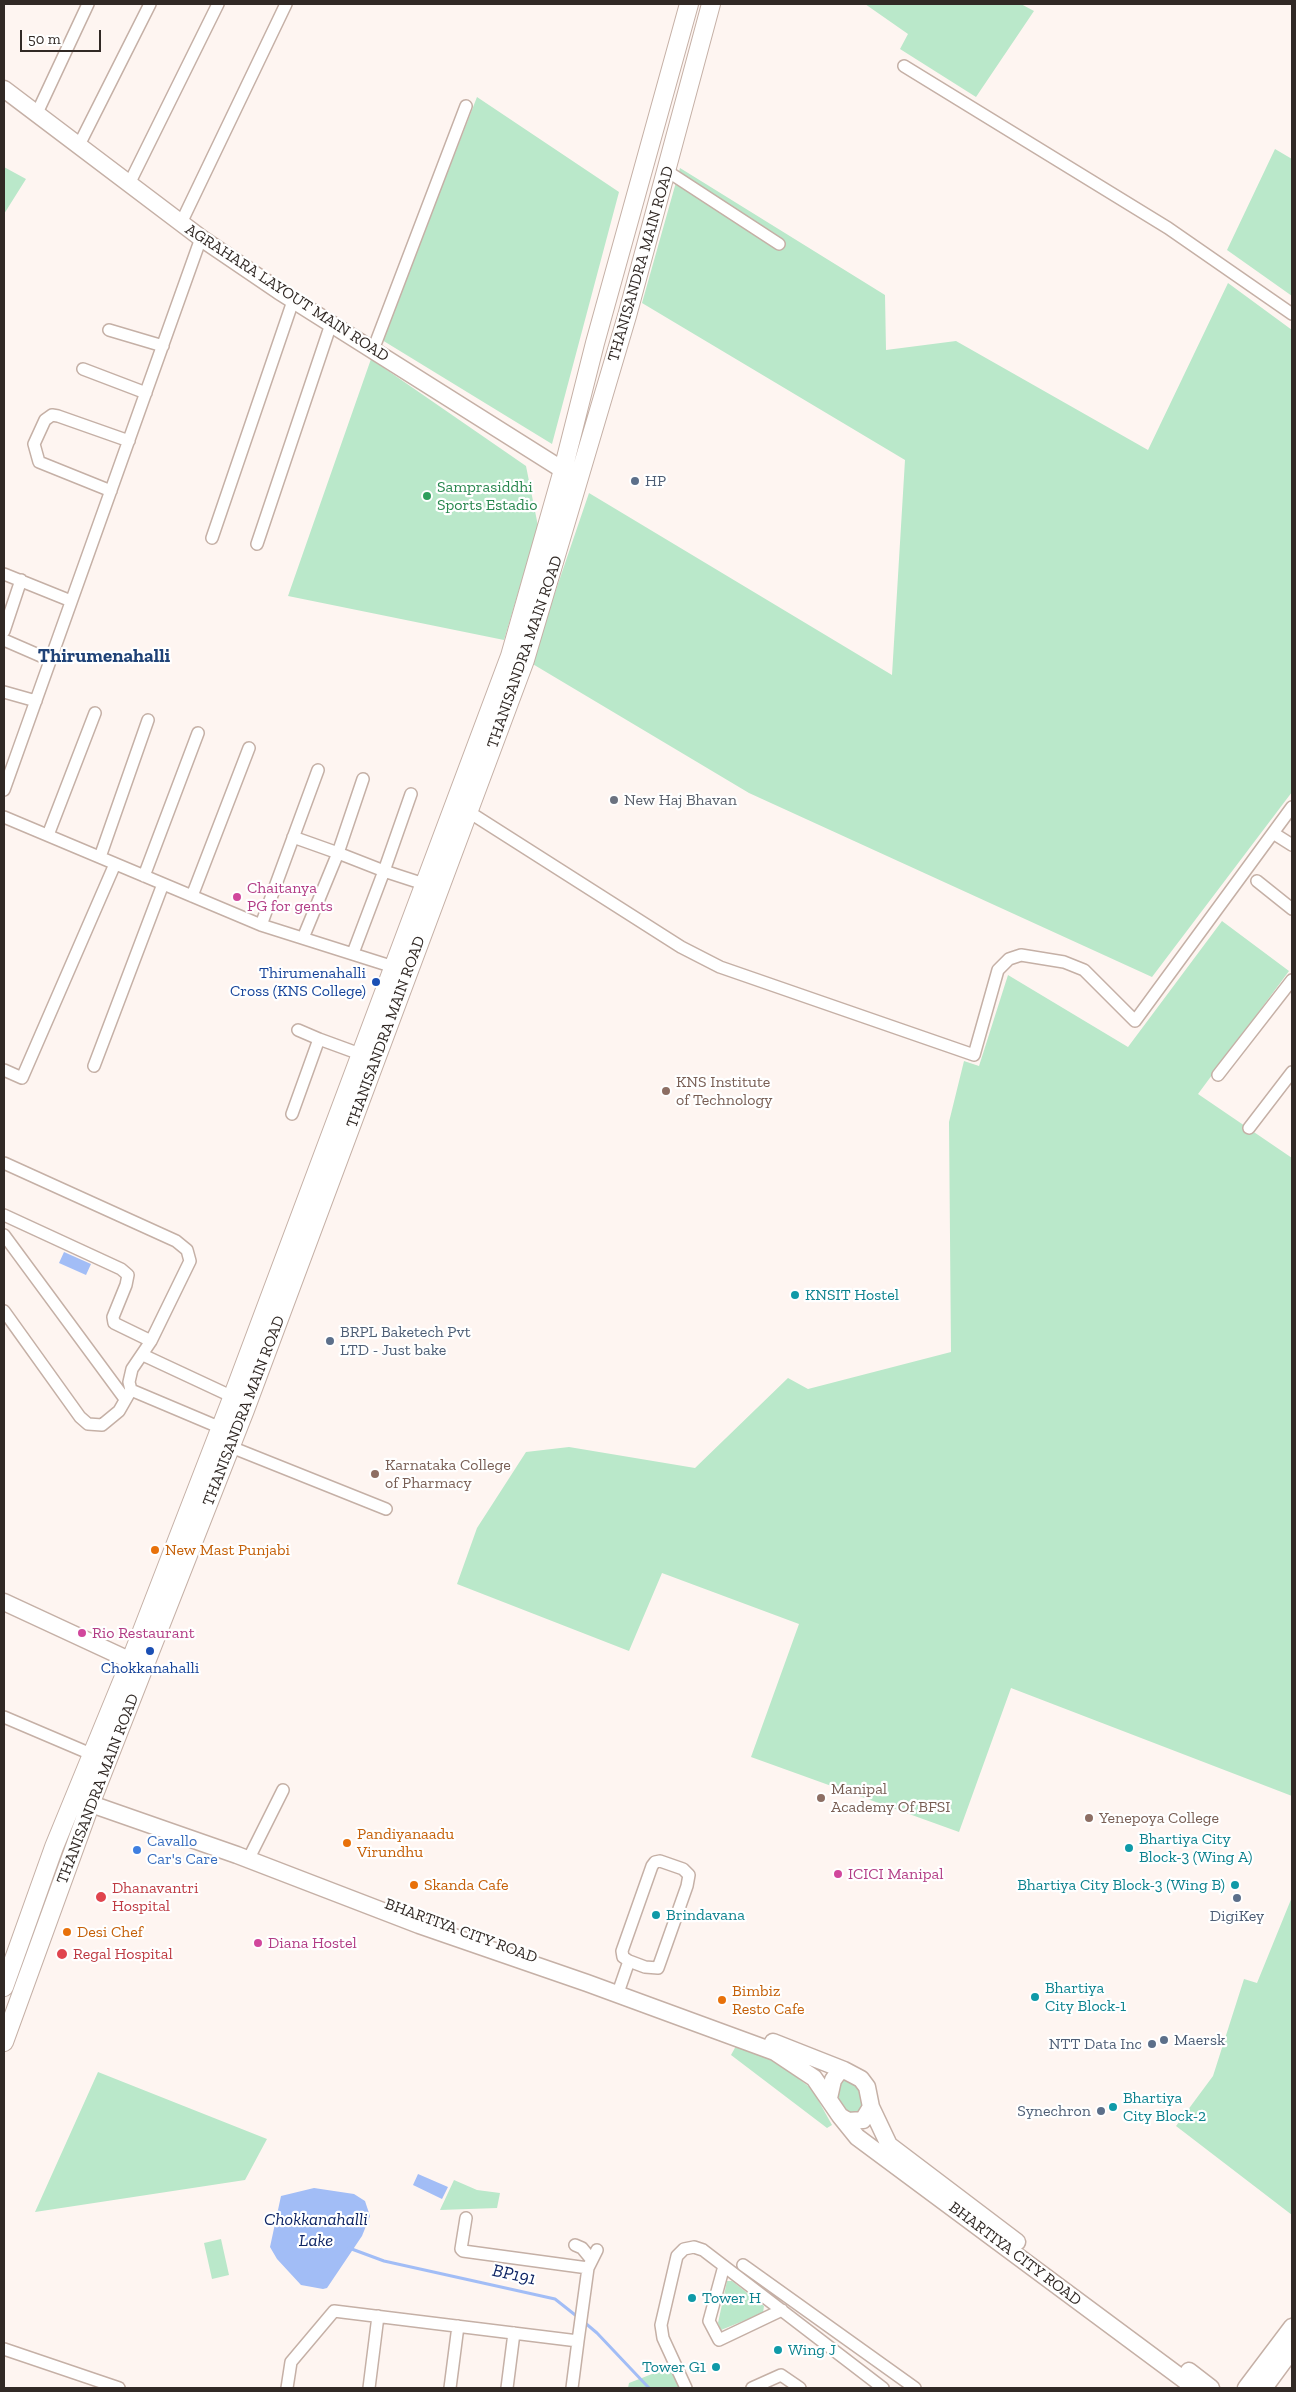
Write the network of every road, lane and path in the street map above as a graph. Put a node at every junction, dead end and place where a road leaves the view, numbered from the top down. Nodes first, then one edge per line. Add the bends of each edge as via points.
1 (88, 4) edge
2 (150, 4) edge
3 (218, 4) edge
4 (286, 4) edge
5 (689, 4) edge
6 (711, 4) edge
7 (904, 66) dead end
8 (4, 89) edge
9 (466, 106) dead end
10 (37, 113) junction
11 (79, 145) junction
12 (667, 171) junction
13 (129, 184) junction
14 (181, 223) junction
15 (201, 238) junction
16 (779, 244) dead end
17 (294, 300) junction
18 (1292, 314) edge
19 (331, 324) junction
20 (109, 330) dead end
21 (163, 346) junction
22 (373, 350) junction
23 (83, 369) dead end
24 (146, 393) junction
25 (129, 441) junction
26 (563, 470) junction
27 (580, 481) junction
28 (111, 491) junction
29 (212, 538) dead end
30 (257, 544) dead end
31 (4, 574) edge
32 (21, 580) junction
33 (71, 601) junction
34 (4, 631) edge
35 (4, 640) edge
36 (50, 660) junction
37 (4, 692) edge
38 (36, 701) junction
39 (95, 713) dead end
40 (148, 720) dead end
41 (198, 733) dead end
42 (249, 748) dead end
43 (318, 770) dead end
44 (7, 773) edge
45 (363, 778) dead end
46 (4, 790) edge
47 (411, 794) dead end
48 (1292, 807) edge
49 (469, 812) junction
50 (4, 817) edge
51 (1273, 833) junction
52 (48, 835) junction
53 (294, 837) junction
54 (1292, 845) edge
55 (338, 853) junction
56 (100, 857) junction
57 (115, 864) junction
58 (384, 871) junction
59 (144, 876) junction
60 (1257, 881) dead end
61 (163, 884) junction
62 (424, 884) junction
63 (192, 896) junction
64 (1292, 908) edge
65 (261, 925) junction
66 (303, 938) junction
67 (352, 954) junction
68 (401, 969) junction
69 (1292, 980) edge
70 (298, 1030) dead end
71 (319, 1039) junction
72 (360, 1054) junction
73 (94, 1066) dead end
74 (4, 1070) edge
75 (1292, 1072) edge
76 (1218, 1075) dead end
77 (292, 1114) dead end
78 (1249, 1128) dead end
79 (4, 1163) edge
80 (4, 1215) edge
81 (4, 1235) edge
82 (4, 1311) edge
83 (151, 1341) junction
84 (143, 1354) junction
85 (128, 1394) junction
86 (233, 1397) junction
87 (221, 1428) junction
88 (231, 1447) junction
89 (386, 1509) dead end
90 (4, 1602) edge
91 (137, 1664) junction
92 (4, 1717) edge
93 (91, 1754) junction
94 (283, 1790) dead end
95 (84, 1797) junction
96 (250, 1856) junction
97 (303, 1877) junction
98 (420, 1921) junction
99 (629, 1961) junction
100 (4, 1987) edge
101 (620, 1987) junction
102 (4, 2042) edge
103 (844, 2070) junction
104 (829, 2098) junction
105 (871, 2108) junction
106 (840, 2116) junction
107 (466, 2218) dead end
108 (575, 2245) dead end
109 (592, 2259) junction
110 (742, 2265) dead end
111 (724, 2266) junction
112 (782, 2310) junction
113 (378, 2316) junction
114 (458, 2326) junction
115 (1292, 2327) edge
116 (514, 2333) junction
117 (578, 2341) junction
118 (4, 2349) edge
119 (1292, 2350) edge
120 (119, 2388) edge
121 (287, 2388) edge
122 (369, 2388) edge
123 (450, 2388) edge
124 (507, 2388) edge
125 (572, 2388) edge
126 (686, 2388) edge
127 (752, 2388) edge
128 (800, 2388) edge
129 (884, 2388) edge
130 (915, 2388) edge
131 (1194, 2388) edge
132 (1211, 2388) edge
133 (1246, 2388) edge
134 (1264, 2388) edge

1 - 10 street
2 - 11 street
3 - 13 street
4 - 14 street
5 - 26 main road, THANISANDRA MAIN ROAD via 597,333
6 - 12 main road, THANISANDRA MAIN ROAD
7 - 18 street via 1168,228
8 - 10 street, AGRAHARA LAYOUT MAIN ROAD
9 - 22 street
10 - 11 street, AGRAHARA LAYOUT MAIN ROAD
11 - 13 street, AGRAHARA LAYOUT MAIN ROAD
12 - 16 street
12 - 27 main road, THANISANDRA MAIN ROAD
13 - 14 street, AGRAHARA LAYOUT MAIN ROAD
14 - 15 street, AGRAHARA LAYOUT MAIN ROAD
15 - 17 street, AGRAHARA LAYOUT MAIN ROAD
15 - 21 street
17 - 19 street, AGRAHARA LAYOUT MAIN ROAD
17 - 29 street
19 - 22 street, AGRAHARA LAYOUT MAIN ROAD
19 - 30 street
20 - 21 street
21 - 24 street
22 - 26 street, AGRAHARA LAYOUT MAIN ROAD
23 - 24 street
24 - 25 street
25 - 28 street
25 - 28 street via 52,416 45,420 34,444 39,462
26 - 27 street, AGRAHARA LAYOUT MAIN ROAD
26 - 62 main road, THANISANDRA MAIN ROAD via 510,656
27 - 49 main road, THANISANDRA MAIN ROAD via 526,660
28 - 33 street
31 - 32 street
32 - 33 street
32 - 34 street
33 - 36 street
35 - 36 street
36 - 38 street
37 - 38 street
38 - 44 street
39 - 52 street
40 - 56 street
41 - 59 street
42 - 63 street
43 - 53 street
44 - 46 street
45 - 55 street
47 - 58 street
48 - 51 street
49 - 51 street via 681,946 720,967 974,1055 998,970 1009,959 1021,955 1064,962 1084,970 1135,1021
49 - 68 main road, THANISANDRA MAIN ROAD
50 - 52 street
51 - 54 street
52 - 56 street
53 - 55 street
53 - 65 street
55 - 58 street
55 - 66 street
56 - 57 street
57 - 59 street
57 - 74 street via 22,1078
58 - 62 street
58 - 67 street
59 - 61 street
60 - 64 street
61 - 63 street
61 - 73 street
62 - 68 main road, THANISANDRA MAIN ROAD
63 - 65 street
65 - 66 street
66 - 67 street
67 - 68 street
68 - 72 main road, THANISANDRA MAIN ROAD
68 - 88 main road, THANISANDRA MAIN ROAD
69 - 76 street
70 - 71 street
71 - 72 street
71 - 77 street
72 - 86 main road, THANISANDRA MAIN ROAD
75 - 78 street
79 - 83 street via 176,1241 187,1250 190,1261
80 - 83 street via 128,1275 112,1317 114,1323
81 - 85 street
82 - 85 street via 88,1424 102,1425 119,1411
83 - 84 street
84 - 85 street via 132,1369
84 - 86 street
85 - 87 street
86 - 87 main road, THANISANDRA MAIN ROAD
87 - 91 main road, THANISANDRA MAIN ROAD
88 - 89 street
88 - 91 main road, THANISANDRA MAIN ROAD
90 - 91 street
91 - 93 main road, THANISANDRA MAIN ROAD
91 - 95 main road, THANISANDRA MAIN ROAD
92 - 93 street
93 - 95 main road, THANISANDRA MAIN ROAD
94 - 96 street
95 - 96 street, BHARTIYA CITY ROAD
95 - 97 street, BHARTIYA CITY ROAD
95 - 100 main road, THANISANDRA MAIN ROAD
95 - 102 main road, THANISANDRA MAIN ROAD
96 - 97 street, BHARTIYA CITY ROAD
97 - 98 street, BHARTIYA CITY ROAD
98 - 101 street, BHARTIYA CITY ROAD
98 - 104 street, BHARTIYA CITY ROAD via 775,2052 814,2078
99 - 99 street via 658,1968 687,1886 688,1875 683,1869 660,1861 652,1866 622,1951 623,1958
99 - 101 street
101 - 103 street, BHARTIYA CITY ROAD
103 - 104 street via 833,2080
103 - 105 street, BHARTIYA CITY ROAD via 862,2079
104 - 106 street, BHARTIYA CITY ROAD
105 - 106 street via 859,2122 848,2122
105 - 132 street, BHARTIYA CITY ROAD via 889,2145
106 - 131 street, BHARTIYA CITY ROAD via 857,2137
107 - 109 street via 463,2251
108 - 109 street
109 - 117 street
110 - 130 street
111 - 112 street
111 - 112 street via 710,2321 719,2340
111 - 126 street via 698,2248 684,2249 677,2256 662,2331
112 - 129 street
113 - 114 street
113 - 121 street via 334,2311 291,2362
113 - 122 street
114 - 116 street
114 - 123 street
115 - 133 street
116 - 117 street
116 - 124 street
117 - 125 street
118 - 120 street
119 - 134 street
127 - 128 street via 780,2375

